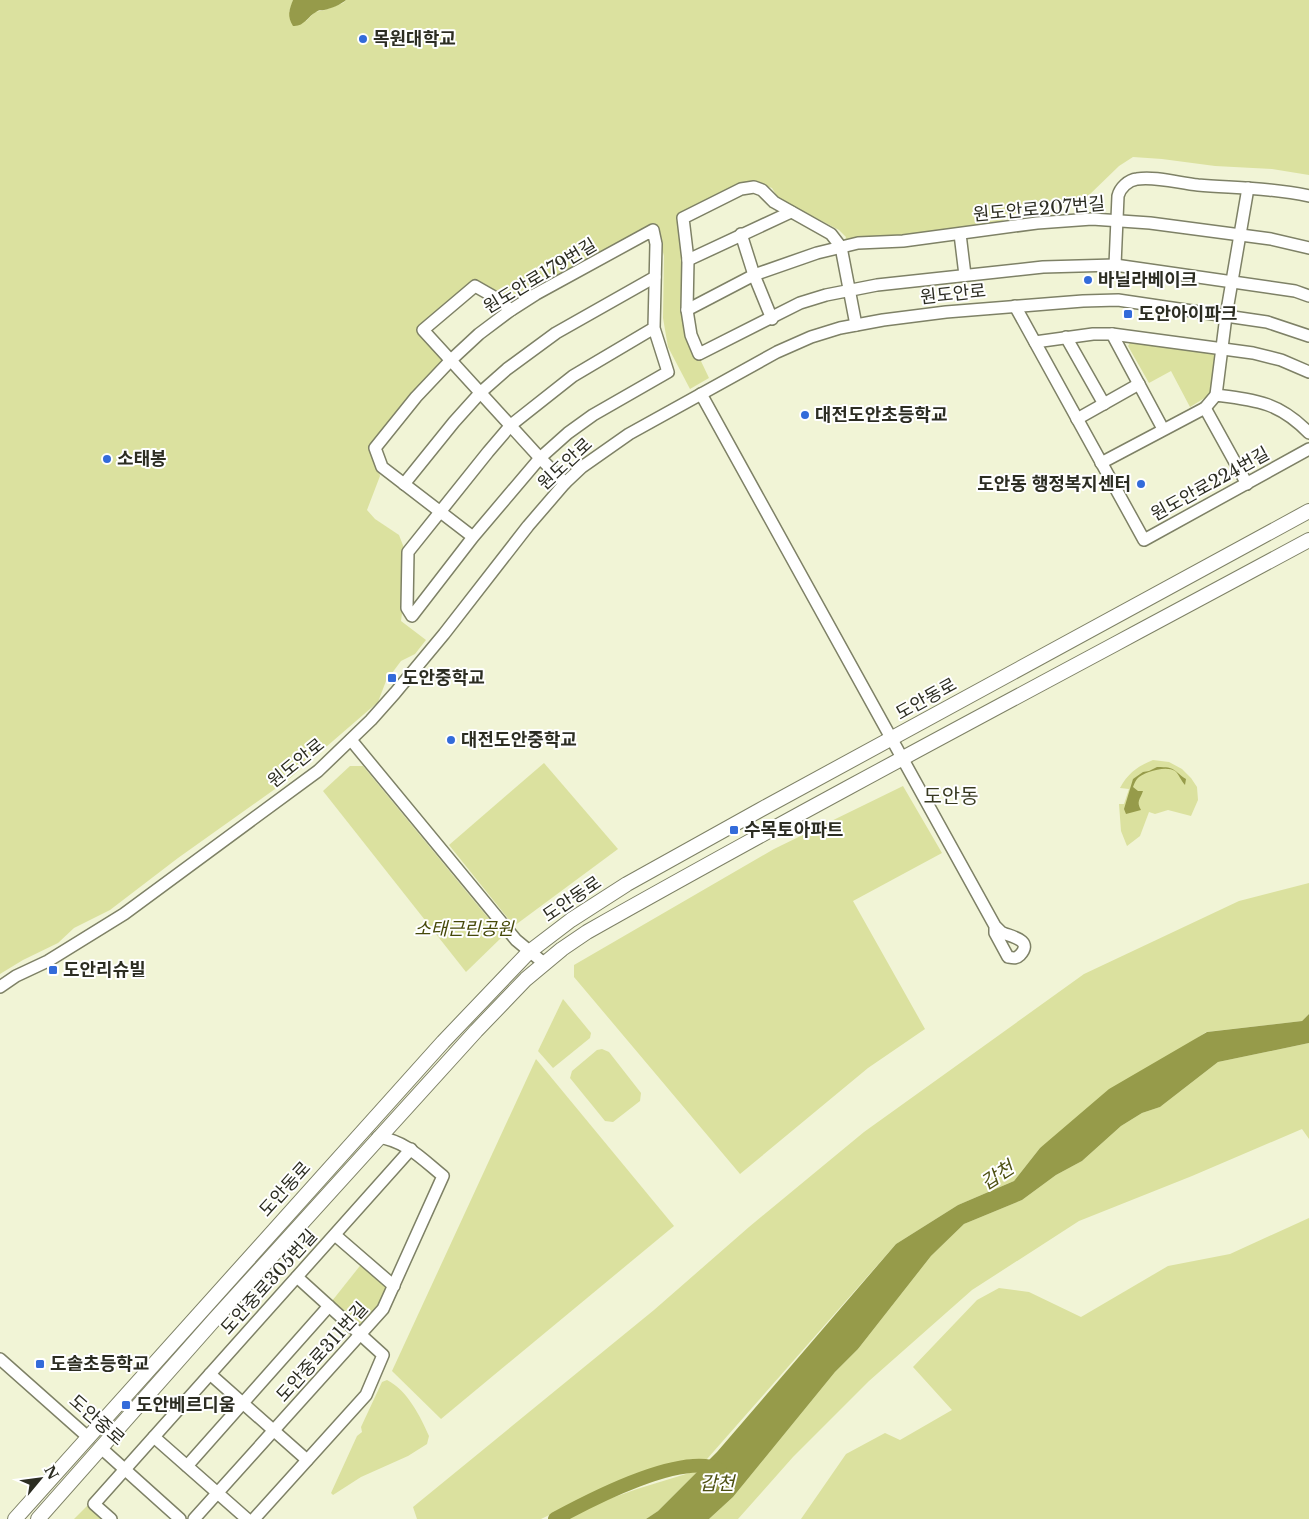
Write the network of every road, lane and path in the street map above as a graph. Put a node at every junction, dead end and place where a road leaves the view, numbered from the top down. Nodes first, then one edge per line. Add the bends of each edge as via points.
1 (1248, 188) junction
2 (1309, 196) edge
3 (791, 212) junction
4 (1117, 220) junction
5 (741, 234) junction
6 (960, 234) junction
7 (1241, 235) junction
8 (841, 247) junction
9 (1309, 248) edge
10 (688, 260) junction
11 (1115, 265) junction
12 (754, 275) junction
13 (965, 275) junction
14 (655, 277) junction
15 (1232, 282) junction
16 (849, 290) junction
17 (1309, 296) edge
18 (1015, 306) junction
19 (511, 310) junction
20 (688, 310) junction
21 (1226, 316) junction
22 (772, 318) junction
23 (856, 325) junction
24 (654, 328) junction
25 (1112, 334) junction
26 (1309, 336) edge
27 (1066, 337) junction
28 (1035, 342) junction
29 (1221, 349) junction
30 (451, 360) junction
31 (1309, 372) edge
32 (1140, 384) junction
33 (481, 392) junction
34 (701, 394) junction
35 (1216, 396) junction
36 (1104, 404) junction
37 (1205, 408) junction
38 (1077, 419) junction
39 (511, 425) junction
40 (1163, 429) junction
41 (1309, 432) edge
42 (1309, 449) edge
43 (540, 458) junction
44 (1102, 463) junction
45 (565, 483) junction
46 (404, 484) junction
47 (1247, 484) junction
48 (440, 511) junction
49 (1309, 511) edge
50 (473, 537) junction
51 (1309, 540) edge
52 (351, 740) junction
53 (891, 740) junction
54 (902, 759) junction
55 (995, 926) dead end
56 (530, 952) junction
57 (545, 964) junction
58 (0, 987) edge
59 (395, 1119) junction
60 (378, 1137) junction
61 (407, 1146) junction
62 (335, 1234) junction
63 (297, 1277) junction
64 (394, 1286) junction
65 (329, 1306) junction
66 (361, 1335) junction
67 (0, 1359) edge
68 (210, 1374) junction
69 (243, 1403) junction
70 (274, 1431) junction
71 (154, 1437) junction
72 (89, 1438) junction
73 (101, 1448) junction
74 (307, 1460) junction
75 (187, 1466) junction
76 (124, 1470) junction
77 (218, 1493) junction
78 (15, 1519) edge
79 (38, 1519) edge
80 (111, 1519) edge
81 (180, 1519) edge
82 (194, 1519) edge
83 (247, 1519) edge
84 (254, 1519) edge

1 - 2 street
1 - 4 street via 1134,179 1119,191
1 - 7 street
3 - 5 street
3 - 8 street via 831,234
3 - 10 street via 754,186 732,193 683,218
4 - 6 street, 원도안로207번길 via 1037,223
4 - 7 street, 원도안로207번길
4 - 11 street
5 - 10 street
5 - 12 street
6 - 8 street, 원도안로207번길
6 - 13 street
7 - 9 street, 원도안로207번길
7 - 15 street
8 - 12 street, 원도안로207번길
8 - 16 street
10 - 20 street
11 - 13 street via 1043,267
11 - 15 street
12 - 20 street, 원도안로207번길
12 - 22 street
13 - 16 street
14 - 19 street, 원도안로179번길 via 653,230
14 - 24 street
14 - 33 street via 556,332
15 - 17 street via 1296,291
15 - 21 street
16 - 22 street via 800,304
16 - 23 street
18 - 21 street, 원도안로 via 1118,300
18 - 23 street, 원도안로
18 - 28 street, 원도안로224번길
19 - 30 street, 원도안로179번길
19 - 30 street via 475,286 423,330
20 - 22 street via 690,335 699,354
21 - 26 street, 원도안로 via 1267,322
21 - 29 street
23 - 34 street, 원도안로 via 811,337 777,352
24 - 39 street via 572,376
24 - 43 street via 668,372 593,415
25 - 27 street
25 - 29 street
25 - 32 street
27 - 28 street
27 - 36 street
28 - 38 street, 원도안로224번길
29 - 31 street via 1281,360
29 - 35 street
30 - 33 street
30 - 46 street, 원도안로179번길 via 374,448 382,467
32 - 36 street
32 - 40 street
33 - 39 street
33 - 46 street
34 - 45 street, 원도안로 via 617,441
34 - 53 street
35 - 37 street
35 - 41 street via 1260,401 1276,407
36 - 38 street
37 - 40 street
37 - 47 street
38 - 44 street, 원도안로224번길
39 - 43 street
39 - 48 street
40 - 44 street
42 - 47 street, 원도안로224번길
43 - 45 street
43 - 50 street
44 - 47 street, 원도안로224번길 via 1144,540
45 - 52 street, 원도안로 via 395,693
46 - 48 street, 원도안로179번길
48 - 50 street, 원도안로179번길
48 - 50 street via 408,552 407,608 412,616
49 - 53 main road, 도안동로
51 - 54 main road, 도안동로
52 - 56 street via 516,940
52 - 58 street, 원도안로 via 318,771 124,914
53 - 54 street
53 - 56 main road, 도안동로 via 628,884 571,920
54 - 55 street
54 - 57 main road, 도안동로 via 596,928
56 - 57 street
56 - 72 main road, 도안동로 via 436,1049
57 - 59 main road, 도안동로 via 510,995
59 - 60 main road, 도안동로
59 - 61 street
60 - 61 street
60 - 73 main road, 도안동로
61 - 62 street, 도안중로305번길
61 - 64 street, 도안중로311번길 via 443,1176
62 - 63 street, 도안중로305번길
62 - 64 street
63 - 65 street
63 - 68 street, 도안중로305번길
64 - 66 street, 도안중로311번길 via 384,1309
65 - 66 street
65 - 69 street
66 - 70 street, 도안중로311번길
66 - 74 street via 383,1354 366,1395
67 - 72 street, 도안중로
68 - 69 street
68 - 71 street, 도안중로305번길
69 - 70 street
69 - 75 street
70 - 74 street
70 - 77 street, 도안중로311번길
71 - 75 street
71 - 76 street, 도안중로305번길
72 - 73 main road, 도안중로
72 - 78 main road, 도안동로
73 - 76 street, 도안중로
73 - 79 main road, 도안동로
74 - 84 street
75 - 77 street
76 - 80 street, 도안중로 via 94,1504
76 - 81 street, 도안중로
77 - 82 street, 도안중로311번길
77 - 83 street

